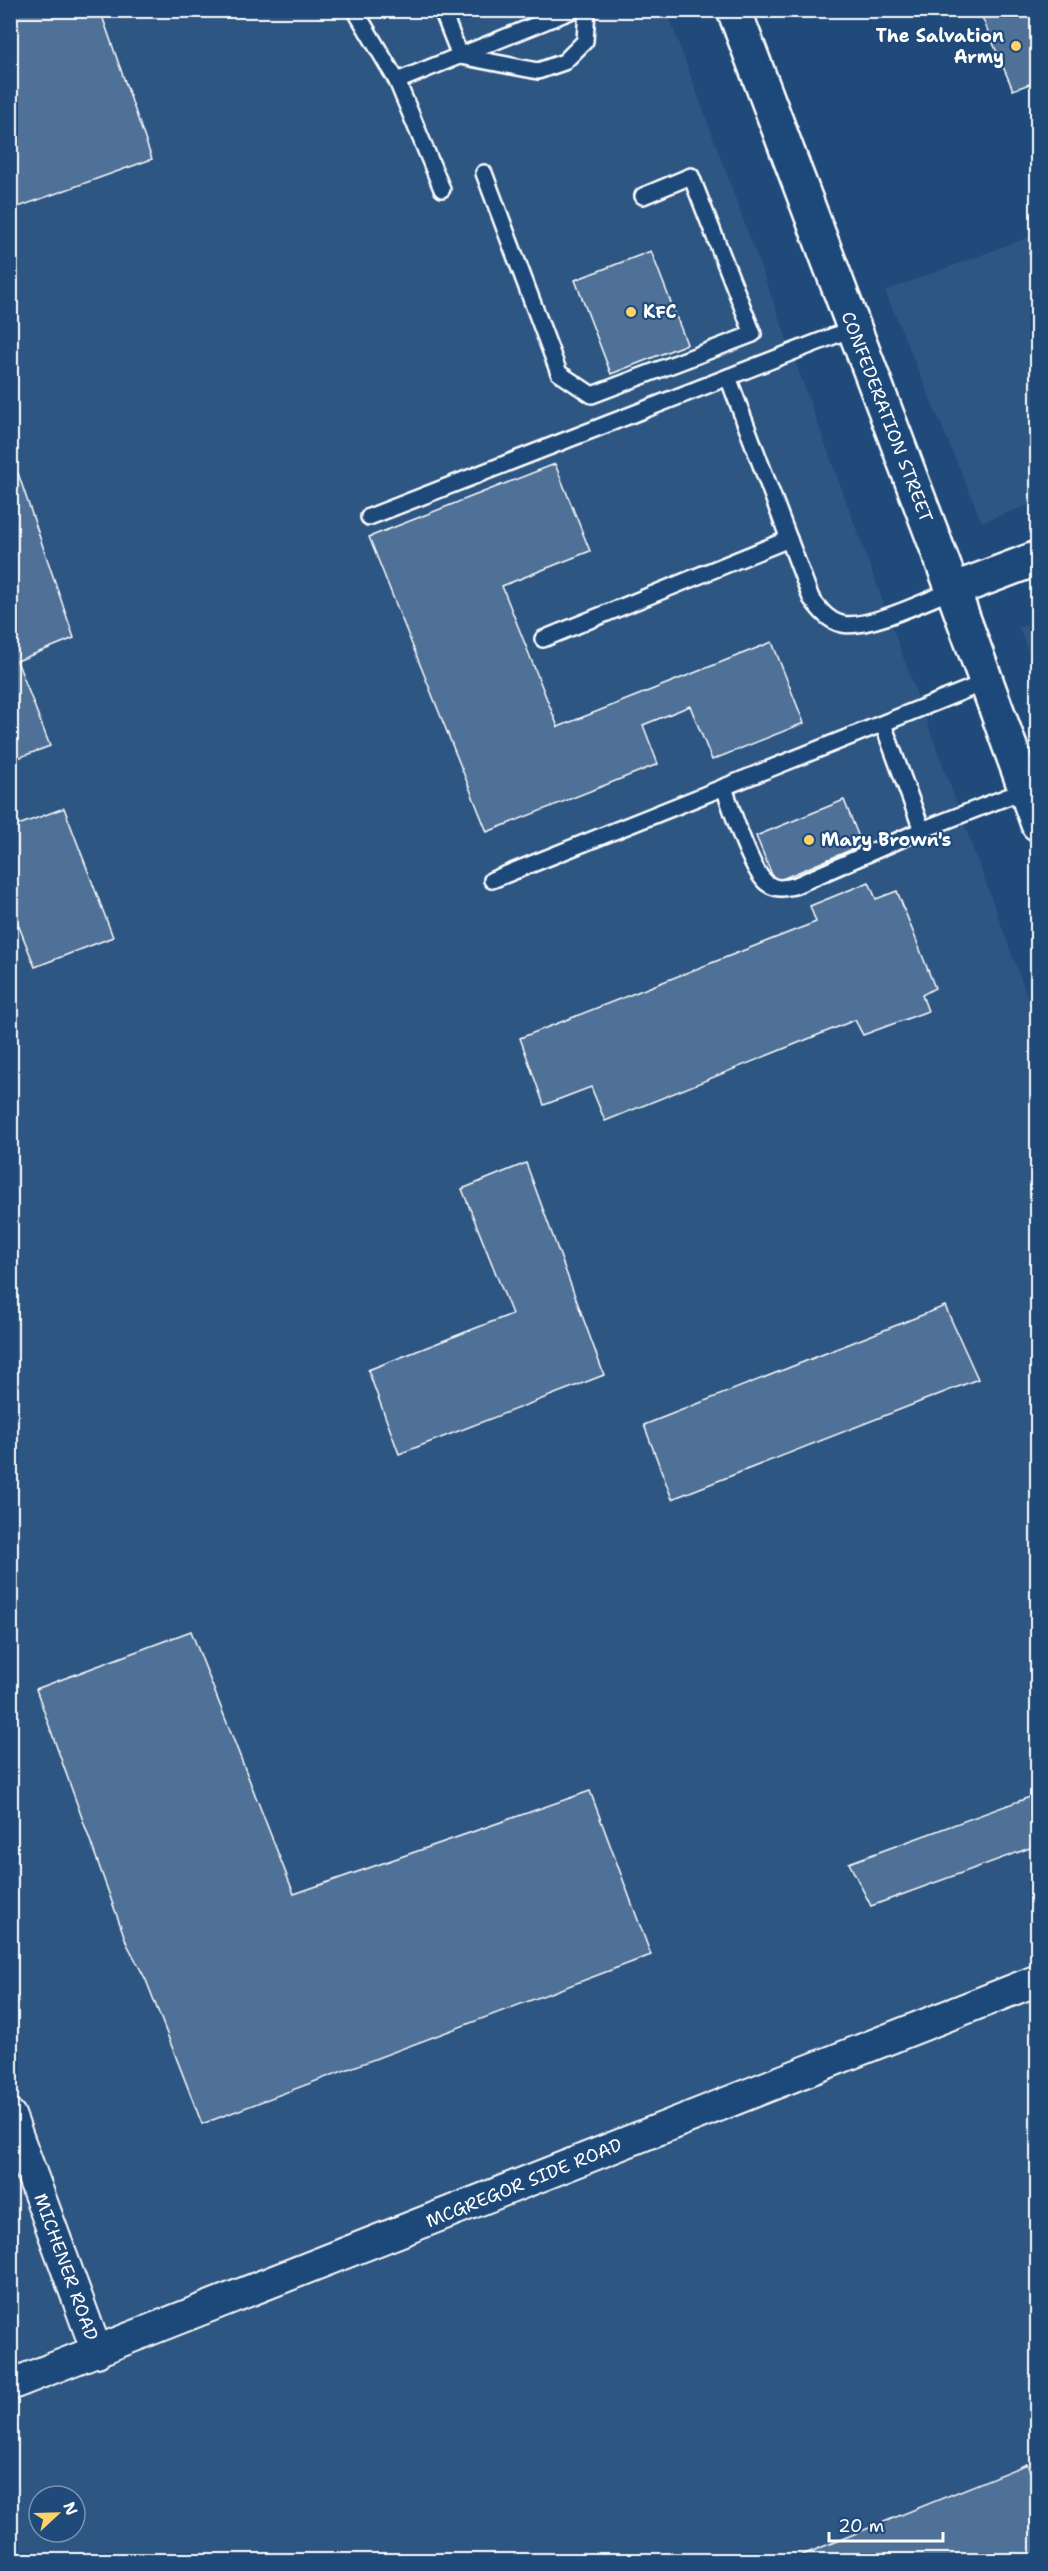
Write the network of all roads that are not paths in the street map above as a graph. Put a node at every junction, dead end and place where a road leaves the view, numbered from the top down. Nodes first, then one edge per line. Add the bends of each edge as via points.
1 (355, 10) edge
2 (442, 10) edge
3 (573, 10) edge
4 (587, 10) edge
5 (734, 10) edge
6 (460, 56) junction
7 (397, 81) junction
8 (484, 173) dead end
9 (442, 189) dead end
10 (643, 196) dead end
11 (854, 328) junction
12 (728, 377) junction
13 (369, 517) dead end
14 (789, 539) junction
15 (1038, 558) edge
16 (953, 590) junction
17 (543, 639) dead end
18 (986, 682) junction
19 (883, 724) junction
20 (724, 788) junction
21 (1025, 790) junction
22 (1038, 824) edge
23 (922, 830) junction
24 (492, 880) dead end
25 (1038, 1980) edge
26 (10, 2115) edge
27 (97, 2352) junction
28 (10, 2385) edge

1 - 7 lane
2 - 6 lane
3 - 6 lane
4 - 6 lane via 585,41 564,62 538,71
5 - 11 main road, CONFEDERATION STREET
6 - 7 lane
7 - 9 lane
8 - 10 lane via 559,373 592,395 753,334 691,176
11 - 12 lane
11 - 16 main road, CONFEDERATION STREET
12 - 13 lane
12 - 14 lane
14 - 16 lane via 811,598 824,615 842,624 860,626
14 - 17 lane
15 - 16 main road
16 - 18 main road, CONFEDERATION STREET
18 - 19 lane
18 - 21 main road, CONFEDERATION STREET
19 - 20 lane
19 - 23 lane
20 - 23 lane via 756,871 779,890
20 - 24 lane
21 - 22 main road, CONFEDERATION STREET
21 - 23 lane
25 - 27 street, MCGREGOR SIDE ROAD
26 - 27 street, MICHENER ROAD
27 - 28 street, MCGREGOR SIDE ROAD

